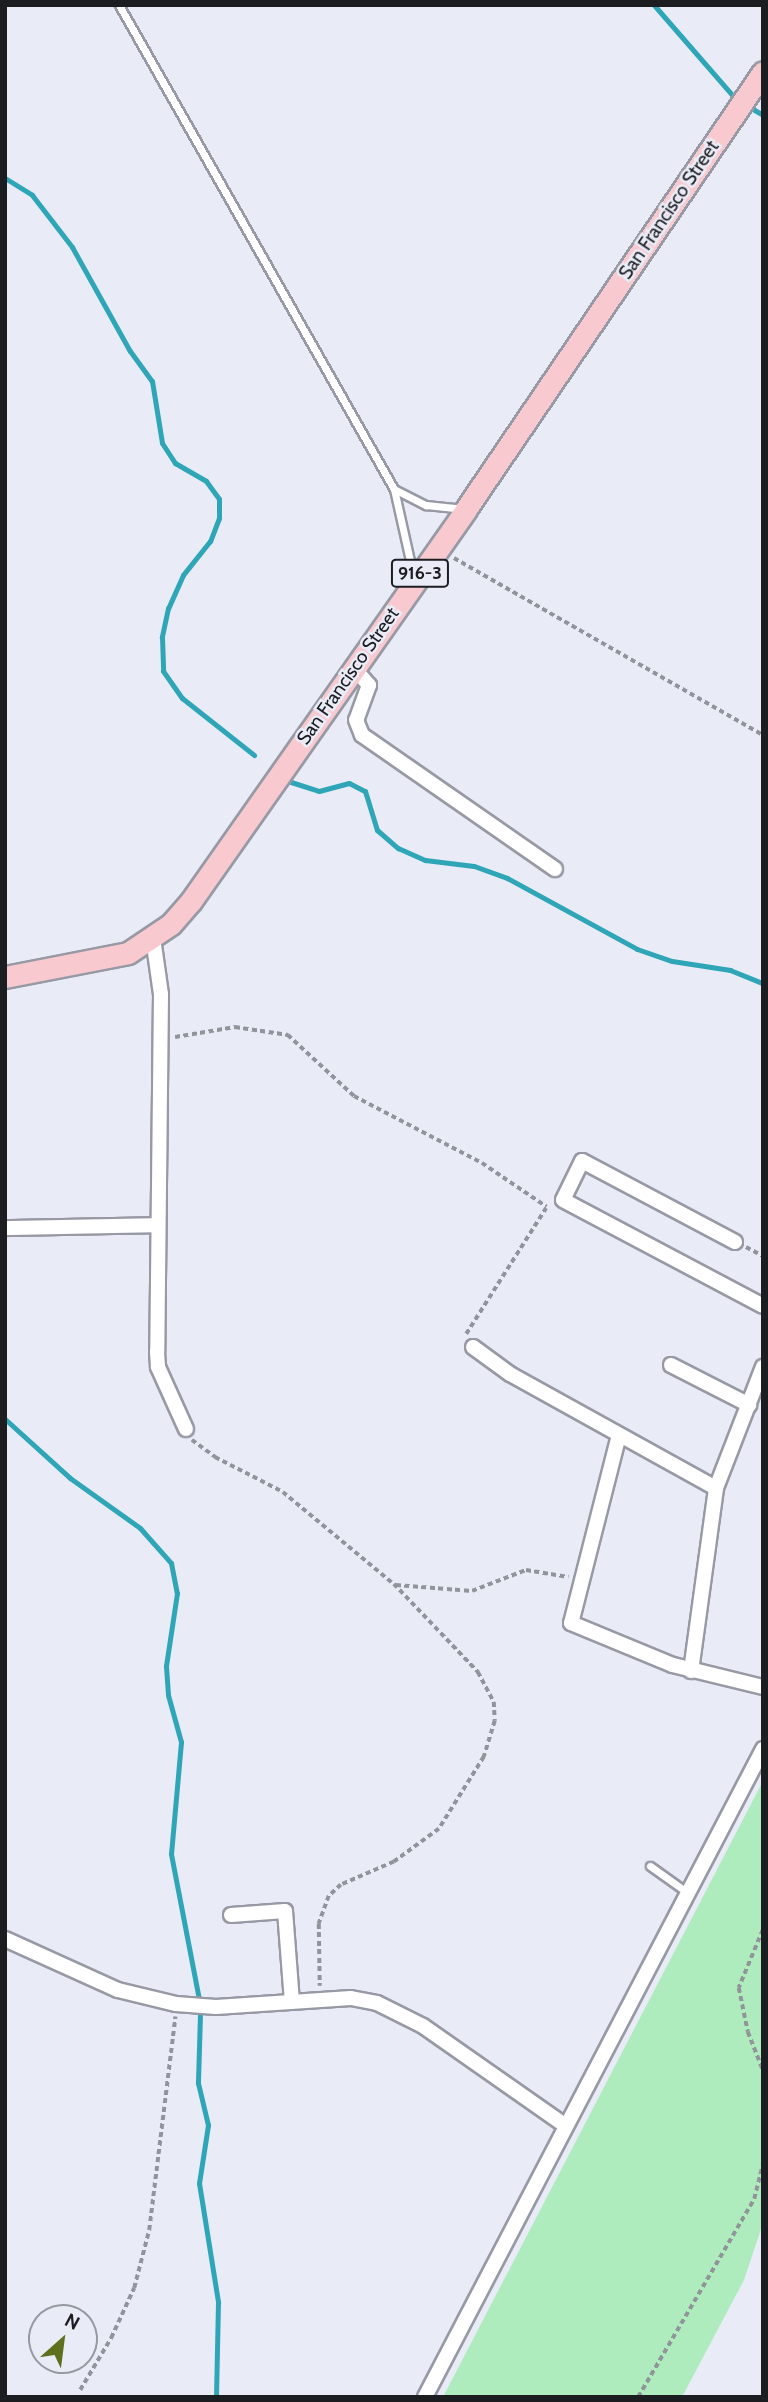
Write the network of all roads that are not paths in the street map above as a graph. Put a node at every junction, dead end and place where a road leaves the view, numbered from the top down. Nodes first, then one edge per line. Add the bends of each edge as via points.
1 (120, 5) edge
2 (763, 72) edge
3 (394, 489) junction
4 (466, 509) junction
5 (415, 580) junction
6 (354, 668) junction
7 (555, 869) dead end
8 (153, 939) junction
9 (5, 977) edge
10 (158, 1225) junction
11 (5, 1228) edge
12 (735, 1242) dead end
13 (763, 1306) edge
14 (473, 1347) road end
15 (671, 1365) dead end
16 (763, 1367) edge
17 (748, 1405) junction
18 (186, 1429) road end
19 (619, 1434) junction
20 (716, 1488) junction
21 (691, 1671) junction
22 (763, 1687) edge
23 (763, 1749) edge
24 (650, 1866) dead end
25 (688, 1893) junction
26 (231, 1914) dead end
27 (5, 1939) edge
28 (292, 2002) junction
29 (566, 2126) junction
30 (425, 2397) edge

1 - 3 lane
2 - 4 main road, San Francisco Street / 916-3
3 - 4 lane via 426,505
3 - 5 lane
4 - 5 main road, San Francisco Street / 916-3
5 - 6 main road, San Francisco Street / 916-3
6 - 7 street via 369,685 356,720 362,735
6 - 8 main road, San Francisco Street / 916-3 via 191,901
8 - 9 main road, San Francisco Street / 916-3 via 128,953 97,961
8 - 10 street via 160,972
10 - 11 street
10 - 18 street via 158,1367
12 - 13 street via 582,1161 563,1200
14 - 19 street via 510,1374
15 - 17 street
16 - 17 street
17 - 20 street
19 - 20 street
19 - 21 street via 571,1623
20 - 21 street
21 - 22 street
23 - 25 street
24 - 25 lane
25 - 29 street
26 - 28 street via 285,1911
27 - 28 street via 118,1990 176,2004 216,2007
28 - 29 street via 351,1998 401,2013
29 - 30 street

